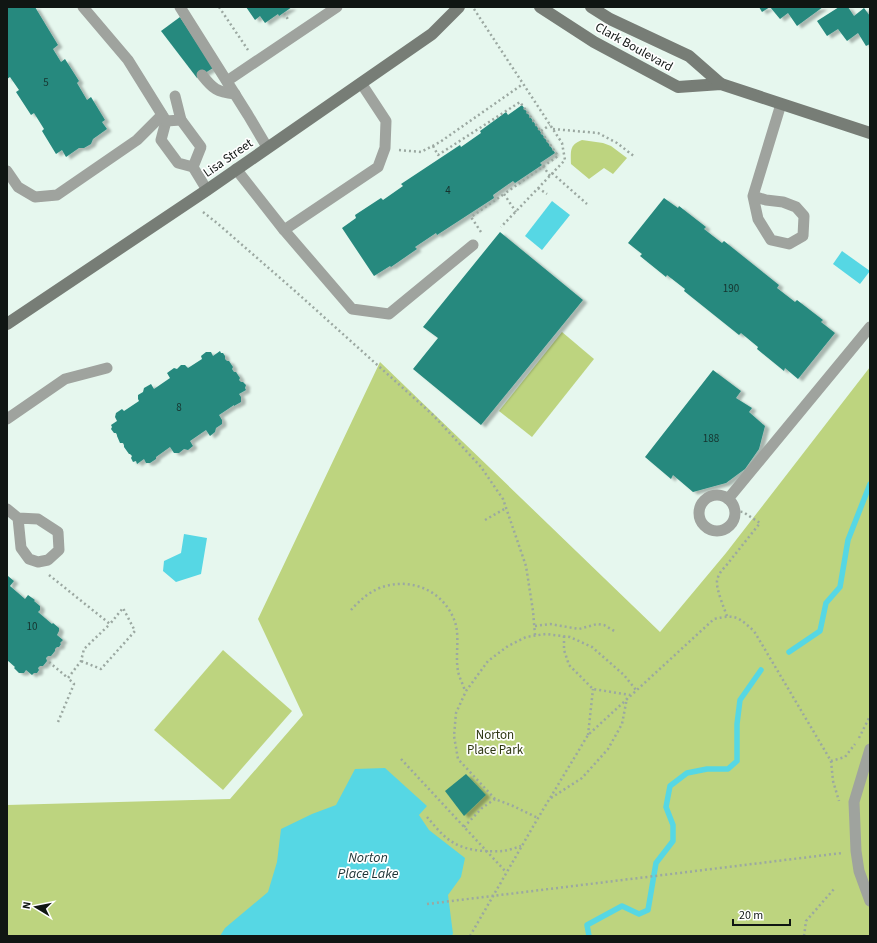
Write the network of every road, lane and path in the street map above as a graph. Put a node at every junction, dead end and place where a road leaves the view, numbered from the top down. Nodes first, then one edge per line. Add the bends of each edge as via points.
1 (83, 7) edge
2 (180, 7) edge
3 (219, 7) edge
4 (337, 7) edge
5 (459, 7) edge
6 (472, 7) edge
7 (540, 7) edge
8 (591, 7) edge
9 (255, 62) junction
10 (202, 74) dead end
11 (227, 81) junction
12 (361, 83) junction
13 (523, 84) junction
14 (721, 84) junction
15 (235, 94) junction
16 (175, 96) dead end
17 (781, 104) junction
18 (164, 118) junction
19 (181, 120) junction
20 (550, 125) junction
21 (553, 129) junction
22 (541, 131) junction
23 (870, 133) edge
24 (433, 146) junction
25 (267, 147) junction
26 (385, 148) junction
27 (635, 158) dead end
28 (543, 166) junction
29 (193, 167) junction
30 (236, 169) junction
31 (7, 171) edge
32 (551, 174) junction
33 (538, 188) junction
34 (207, 190) junction
35 (504, 194) junction
36 (547, 194) dead end
37 (753, 196) junction
38 (190, 201) junction
39 (587, 204) dead end
40 (516, 212) junction
41 (501, 227) dead end
42 (284, 230) junction
43 (484, 237) dead end
44 (473, 245) dead end
45 (7, 324) edge
46 (870, 327) edge
47 (107, 368) dead end
48 (7, 419) edge
49 (728, 498) junction
50 (506, 508) junction
51 (7, 509) edge
52 (734, 510) junction
53 (18, 518) junction
54 (485, 520) dead end
55 (48, 574) dead end
56 (351, 610) dead end
57 (727, 616) junction
58 (110, 624) junction
59 (534, 626) junction
60 (616, 632) dead end
61 (535, 635) junction
62 (564, 636) junction
63 (81, 661) junction
64 (49, 662) dead end
65 (68, 678) junction
66 (593, 689) junction
67 (636, 690) junction
68 (466, 691) junction
69 (630, 696) junction
70 (627, 698) junction
71 (870, 716) edge
72 (58, 722) dead end
73 (588, 735) junction
74 (870, 749) edge
75 (401, 759) dead end
76 (495, 799) junction
77 (549, 800) junction
78 (427, 816) dead end
79 (538, 818) junction
80 (464, 827) junction
81 (522, 846) junction
82 (486, 851) junction
83 (833, 854) dead end
84 (506, 872) junction
85 (834, 890) dead end
86 (493, 896) junction
87 (870, 901) edge
88 (427, 904) dead end
89 (470, 936) edge
90 (804, 936) edge

1 - 18 lane via 128,60
2 - 11 lane
3 - 9 path
4 - 9 lane
5 - 12 street, Lisa Street via 432,34
6 - 13 path
7 - 14 street, Clark Boulevard via 594,42 678,87
8 - 14 street, Clark Boulevard via 610,19 689,56
9 - 11 lane
10 - 15 lane via 215,90
11 - 15 lane
12 - 25 street, Lisa Street
12 - 26 lane via 386,121
13 - 20 path
13 - 24 path
14 - 17 street, Clark Boulevard
15 - 25 lane
16 - 19 lane
17 - 23 street, Clark Boulevard
17 - 37 lane
18 - 19 lane
18 - 29 lane via 161,140 178,163
18 - 31 lane via 137,140 57,195 35,197 18,187
19 - 29 lane via 201,147
20 - 21 path
20 - 22 path
21 - 27 path via 598,133 618,143
21 - 32 path via 562,143 565,160
22 - 24 path via 520,102 438,155
22 - 28 path via 558,156
24 - 26 path via 421,152
25 - 30 street, Lisa Street
26 - 42 lane via 378,167
28 - 32 path
28 - 35 path
29 - 34 lane
30 - 34 street, Lisa Street
30 - 42 lane
32 - 33 path
32 - 39 path
33 - 36 path
33 - 40 path
34 - 38 street, Lisa Street
35 - 40 path
35 - 43 path via 471,217
37 - 37 lane via 758,219 772,240 789,244 803,236 804,216 796,207
38 - 45 street, Lisa Street
38 - 50 path via 433,415 481,467 503,499
40 - 41 path
42 - 44 lane via 352,309 389,314
46 - 49 lane
47 - 48 lane via 65,379
49 - 52 lane
49 - 52 lane via 722,495 708,497 700,508 701,522 712,530 726,528 731,524
50 - 54 path
50 - 59 path via 526,566
51 - 53 lane
52 - 57 path via 743,512 760,523 720,572 716,581
53 - 53 lane via 21,548 29,559 38,562 48,560 59,550 58,532 38,519
55 - 58 path
56 - 68 path via 369,594 384,586 402,583 419,586 435,594 447,606 455,622 458,671
57 - 67 path via 714,619
57 - 71 path via 740,619 754,631 831,760 845,757 859,738
58 - 63 path via 84,649
58 - 63 path via 123,608 135,631 101,669
59 - 60 path via 550,624 579,629 597,624
59 - 61 path
61 - 62 path
61 - 68 path via 508,646 488,661
62 - 66 path via 564,650 569,666
62 - 67 path via 592,647 624,675
63 - 65 path
64 - 65 path
65 - 72 path via 74,684
66 - 69 path
66 - 73 path
67 - 69 path
68 - 76 path via 455,720 454,736 458,759
69 - 70 path
70 - 73 path
70 - 77 path via 622,724 608,749 582,778
73 - 77 path
74 - 87 lane via 854,802 859,871
75 - 80 path
76 - 79 path
76 - 80 path via 482,808
77 - 79 path
78 - 82 path via 442,834 453,842 465,848
79 - 81 path
80 - 82 path
81 - 82 path via 503,851
81 - 84 path
82 - 84 path
83 - 86 path
84 - 86 path
85 - 90 path via 806,921
86 - 88 path
86 - 89 path

